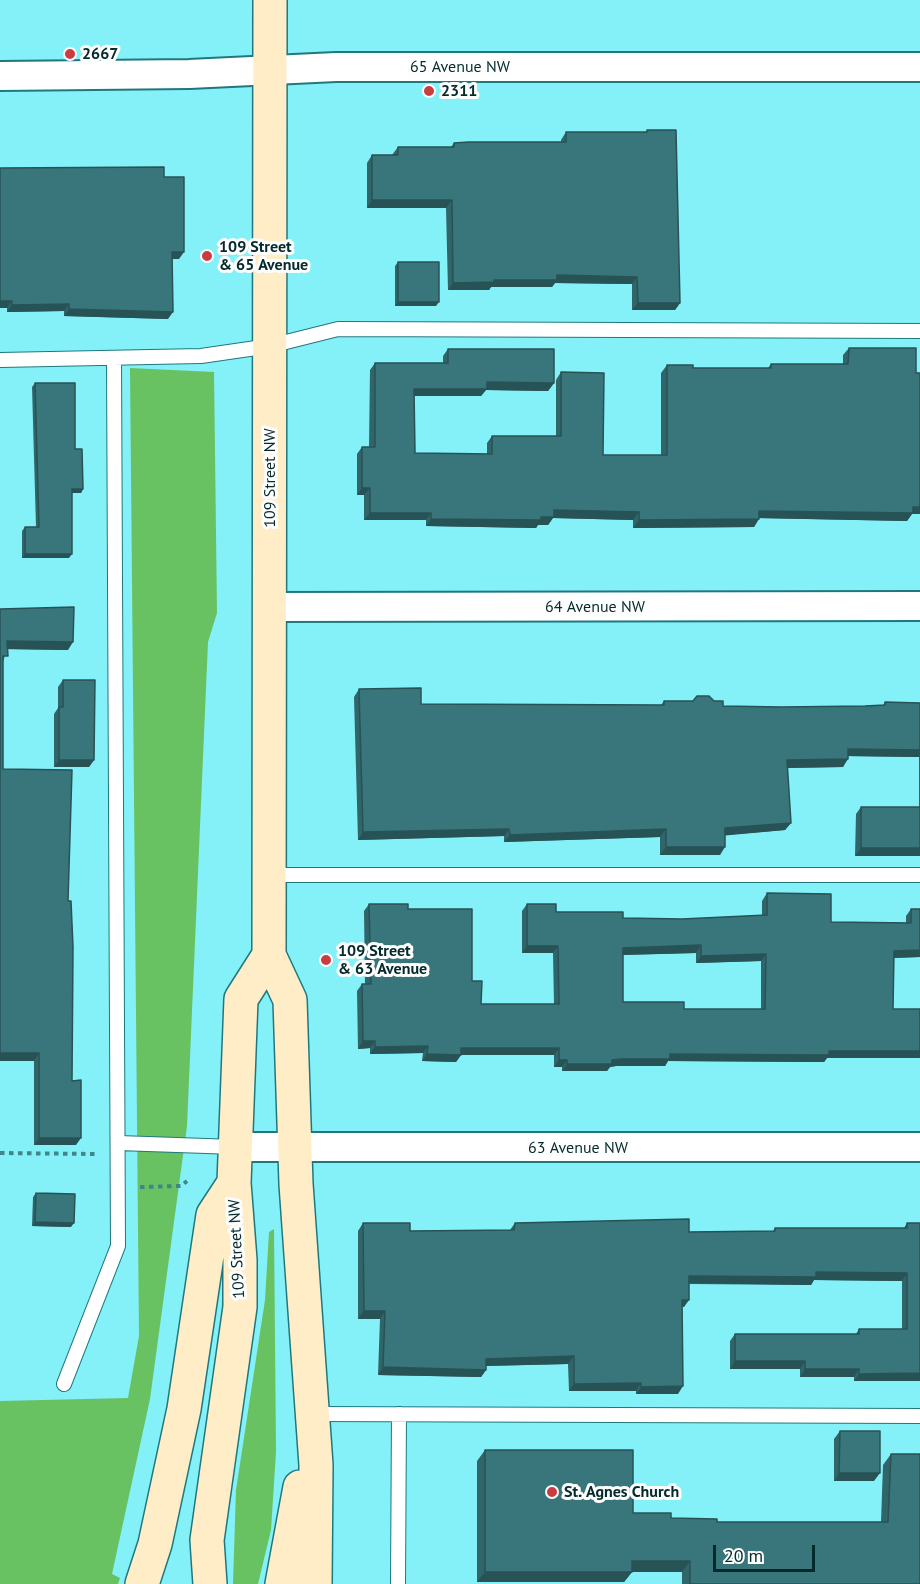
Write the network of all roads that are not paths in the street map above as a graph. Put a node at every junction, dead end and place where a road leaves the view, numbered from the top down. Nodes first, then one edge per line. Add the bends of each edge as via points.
1 (270, 0) edge
2 (920, 67) edge
3 (270, 70) junction
4 (0, 76) edge
5 (920, 331) edge
6 (270, 346) junction
7 (114, 359) junction
8 (0, 360) edge
9 (920, 606) edge
10 (269, 607) junction
11 (268, 875) junction
12 (920, 875) edge
13 (269, 956) junction
14 (920, 1147) edge
15 (118, 1148) junction
16 (236, 1148) junction
17 (294, 1149) junction
18 (234, 1184) junction
19 (64, 1384) dead end
20 (312, 1414) junction
21 (399, 1414) junction
22 (920, 1416) edge
23 (142, 1584) edge
24 (210, 1584) edge
25 (282, 1584) edge
26 (315, 1584) edge
27 (398, 1584) edge

1 - 3 main road, 109 Street NW
2 - 3 street, 65 Avenue NW
3 - 4 street, 65 Avenue NW
3 - 6 main road, 109 Street NW
5 - 6 lane via 338,329
6 - 7 lane via 201,356
6 - 10 main road, 109 Street NW
7 - 8 lane
7 - 15 lane
9 - 10 street, 64 Avenue NW
10 - 11 main road, 109 Street NW
11 - 12 lane
11 - 13 main road, 109 Street NW
13 - 16 main road, 109 Street NW via 241,999
13 - 17 main road, 109 Street NW via 290,1000
14 - 17 street, 63 Avenue NW
15 - 16 lane
15 - 19 lane via 118,1246
16 - 17 street, 63 Avenue NW
16 - 18 main road, 109 Street NW
17 - 20 main road, 109 Street NW
18 - 23 main road via 213,1215 184,1409 155,1544
18 - 24 main road, 109 Street NW via 240,1308 207,1540
20 - 21 lane
20 - 25 main road
20 - 26 main road, 109 Street NW via 316,1465
21 - 22 lane
21 - 27 lane

